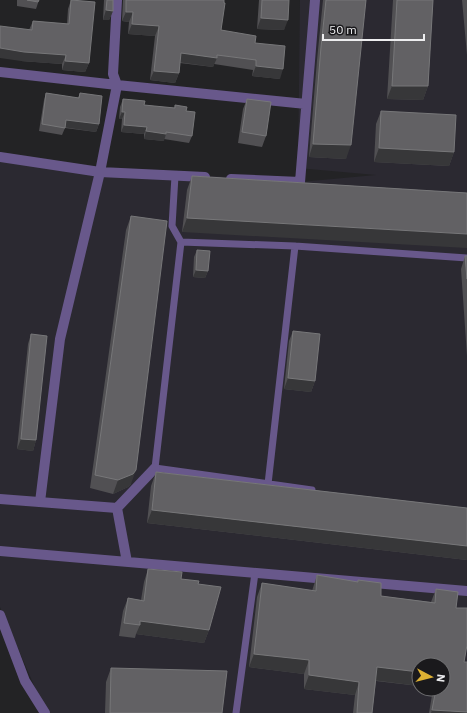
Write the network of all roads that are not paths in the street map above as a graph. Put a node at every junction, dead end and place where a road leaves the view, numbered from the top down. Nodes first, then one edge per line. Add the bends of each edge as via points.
1 (117, 0) edge
2 (315, 0) edge
3 (0, 72) edge
4 (117, 86) junction
5 (306, 104) junction
6 (0, 156) edge
7 (100, 172) junction
8 (175, 176) junction
9 (182, 242) junction
10 (295, 246) junction
11 (467, 258) edge
12 (155, 468) junction
13 (268, 484) junction
14 (322, 492) edge
15 (0, 499) edge
16 (40, 502) junction
17 (116, 508) junction
18 (0, 551) edge
19 (127, 562) junction
20 (254, 573) junction
21 (467, 591) edge
22 (0, 615) edge
23 (45, 713) edge
24 (236, 713) edge

1 - 4 street via 113,74
2 - 5 street
3 - 4 street
4 - 5 street
4 - 7 street
5 - 8 street via 304,183
6 - 7 street
7 - 8 street
7 - 16 street via 60,338
8 - 9 lane via 172,226
9 - 10 lane
9 - 12 lane
10 - 11 lane
10 - 13 lane
12 - 13 lane
12 - 17 street
13 - 14 lane
15 - 16 street
16 - 17 street
17 - 19 street
18 - 19 street
19 - 20 street
20 - 21 street
20 - 24 lane
22 - 23 street via 25,681

